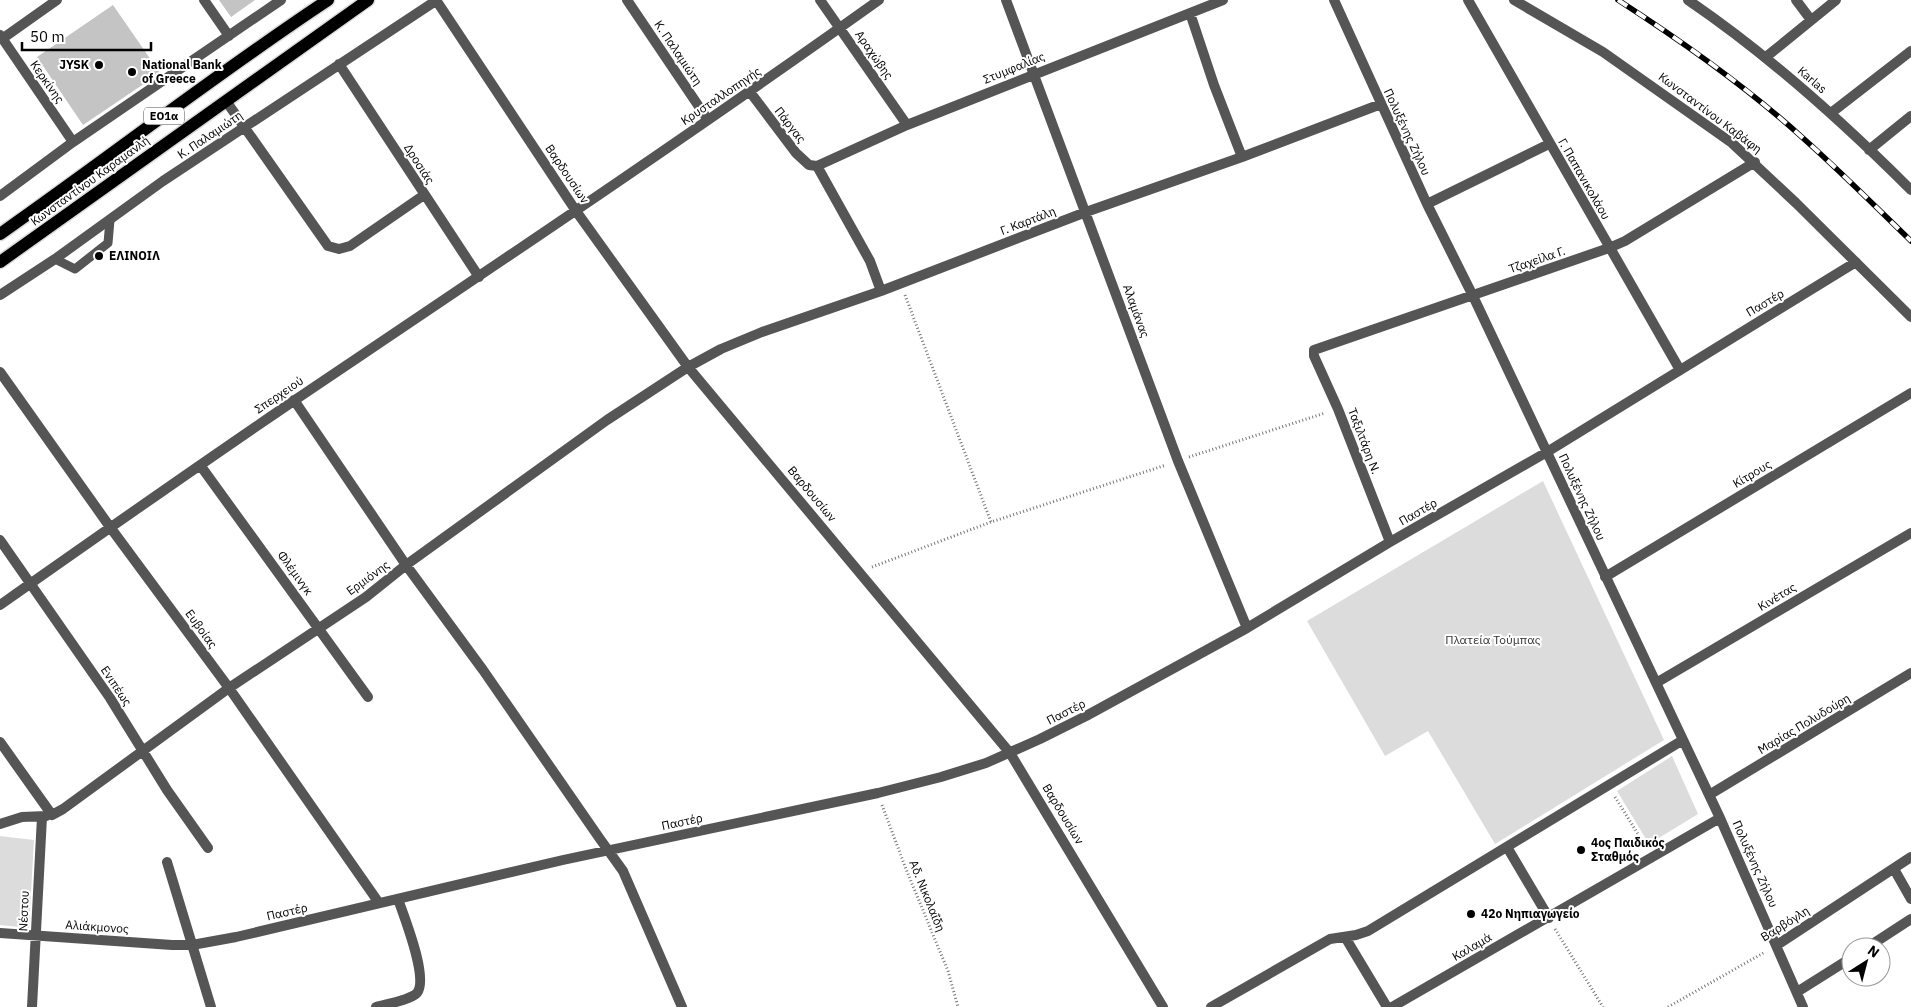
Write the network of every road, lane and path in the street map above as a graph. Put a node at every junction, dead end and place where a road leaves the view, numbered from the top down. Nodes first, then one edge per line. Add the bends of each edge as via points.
1 (57, 0) edge
2 (204, 0) edge
3 (281, 0) edge
4 (328, 0) edge
5 (368, 0) edge
6 (436, 0) edge
7 (627, 0) edge
8 (820, 0) edge
9 (879, 0) edge
10 (1006, 0) edge
11 (1223, 0) edge
12 (1334, 0) edge
13 (1468, 0) edge
14 (1514, 0) edge
15 (1796, 0) edge
16 (1836, 0) edge
17 (1692, 1) edge
18 (1190, 13) junction
19 (1811, 20) junction
20 (840, 28) junction
21 (229, 36) junction
22 (1, 37) edge
23 (1911, 51) edge
24 (1766, 57) junction
25 (339, 64) junction
26 (1034, 74) junction
27 (750, 92) junction
28 (226, 101) junction
29 (1380, 104) junction
30 (1831, 114) junction
31 (1911, 116) edge
32 (708, 120) junction
33 (907, 125) junction
34 (244, 127) junction
35 (74, 142) junction
36 (1549, 144) junction
37 (1870, 150) junction
38 (1242, 157) junction
39 (1755, 162) junction
40 (817, 166) junction
41 (1911, 190) edge
42 (424, 195) junction
43 (0, 196) edge
44 (1427, 204) junction
45 (576, 211) junction
46 (1086, 212) junction
47 (110, 220) junction
48 (0, 234) edge
49 (1609, 248) junction
50 (55, 259) junction
51 (0, 262) edge
52 (1856, 262) junction
53 (478, 277) junction
54 (900, 283) junction
55 (881, 291) junction
56 (0, 296) edge
57 (1473, 296) junction
58 (1911, 317) edge
59 (1314, 350) joint
60 (688, 367) junction
61 (1680, 370) junction
62 (0, 372) edge
63 (1911, 393) edge
64 (294, 400) junction
65 (1338, 409) junction
66 (1547, 452) junction
67 (1178, 461) junction
68 (200, 465) junction
69 (991, 522) junction
70 (110, 527) junction
71 (1911, 533) edge
72 (0, 540) edge
73 (1390, 542) junction
74 (406, 565) junction
75 (860, 572) junction
76 (1605, 577) junction
77 (31, 583) junction
78 (0, 605) edge
79 (318, 627) junction
80 (1247, 628) junction
81 (1911, 674) edge
82 (1656, 683) junction
83 (229, 688) junction
84 (368, 697) dead end
85 (1683, 740) junction
86 (0, 742) edge
87 (142, 750) junction
88 (1010, 753) junction
89 (1609, 785) junction
90 (878, 793) junction
91 (1710, 795) junction
92 (52, 815) junction
93 (42, 817) junction
94 (1720, 818) junction
95 (0, 824) edge
96 (1507, 847) junction
97 (208, 848) dead end
98 (608, 850) junction
99 (1652, 857) junction
100 (1911, 857) edge
101 (167, 862) dead end
102 (1894, 869) junction
103 (398, 899) junction
104 (1911, 899) edge
105 (379, 903) junction
106 (1549, 918) junction
107 (1911, 919) edge
108 (0, 933) edge
109 (36, 936) junction
110 (1345, 937) junction
111 (1883, 937) edge
112 (192, 944) junction
113 (1777, 945) junction
114 (1841, 964) edge
115 (1797, 992) junction
116 (32, 1007) edge
117 (211, 1007) edge
118 (376, 1007) edge
119 (682, 1007) edge
120 (958, 1007) edge
121 (1162, 1007) edge
122 (1211, 1007) edge
123 (1387, 1007) edge
124 (1392, 1007) edge
125 (1603, 1007) edge
126 (1668, 1007) edge
127 (1803, 1007) edge

1 - 22 street
2 - 21 street
3 - 21 street
4 - 48 main road, Κωνσταντίνου Καραμανλή / ΕΟ1α
5 - 28 main road, Κωνσταντίνου Καραμανλή / ΕΟ1α
6 - 25 street, Κ. Παλαμιώτη
6 - 45 street, Βαρδουσίων
7 - 32 street, Κ. Παλαμιώτη
8 - 20 street, Αραχώβης
9 - 20 street, Κρυσταλλοπηγής
10 - 26 street, Αλαμάνας
11 - 18 street, Στυμφαλίας
12 - 29 street, Πολυξένης Ζήλου
13 - 36 street, Γ. Παπανικολάου
14 - 39 street, Κωνσταντίνου Καβάφη via 1640,76
15 - 19 street
16 - 19 street
17 - 24 street, Karlas
18 - 26 street, Στυμφαλίας
18 - 38 street
19 - 24 street
20 - 27 street, Κρυσταλλοπηγής
20 - 33 street, Αραχώβης
21 - 35 street
22 - 35 street, Κερκίνης
23 - 30 street
24 - 30 street, Karlas
25 - 34 street, Κ. Παλαμιώτη
25 - 42 street, Δροσιάς
26 - 33 street, Στυμφαλίας
26 - 46 street, Αλαμάνας
27 - 32 street, Κρυσταλλοπηγής
27 - 40 street, Πάργας via 796,153 809,165
28 - 34 street
28 - 51 main road, Κωνσταντίνου Καραμανλή / ΕΟ1α
29 - 38 street, Γ. Καρτάλη
29 - 44 street, Πολυξένης Ζήλου
30 - 37 street, Karlas
31 - 37 street
32 - 45 street, Κρυσταλλοπηγής
33 - 40 street, Στυμφαλίας
34 - 42 street via 328,246 340,249 350,246
34 - 47 street, Κ. Παλαμιώτη
35 - 43 street
36 - 44 street
36 - 49 street, Γ. Παπανικολάου
37 - 41 street, Karlas
38 - 46 street, Γ. Καρτάλη
39 - 49 street, Τζαχείλα Γ.
39 - 52 street, Κωνσταντίνου Καβάφη
40 - 55 street via 870,260
42 - 53 street, Δροσιάς
44 - 57 street, Πολυξένης Ζήλου
45 - 53 street, Σπερχειού
45 - 60 street, Βαρδουσίων
46 - 54 street, Γ. Καρτάλη
46 - 67 street, Αλαμάνας
47 - 50 street, Κ. Παλαμιώτη
47 - 50 lane via 108,243 75,268
49 - 57 street, Τζαχείλα Γ.
49 - 61 street, Γ. Παπανικολάου
50 - 56 street, Κ. Παλαμιώτη
52 - 58 street, Κωνσταντίνου Καβάφη
52 - 61 street, Παστέρ
53 - 64 street, Σπερχειού
54 - 55 street, Γ. Καρτάλη
54 - 69 path
55 - 60 street, Γ. Καρτάλη via 733,343
57 - 59 street, Τζαχείλα Γ.
57 - 66 street, Πολυξένης Ζήλου
59 - 65 street, Ταξιλτάρη Ν.
60 - 74 street, Ερμιόνης via 607,420
60 - 75 street, Βαρδουσίων
61 - 66 street, Παστέρ
62 - 70 street, Ευβοίας
63 - 76 street, Κίτρους
64 - 68 street, Σπερχειού
64 - 74 street
65 - 67 path
65 - 73 street, Ταξιλτάρη Ν.
66 - 73 street, Παστέρ
66 - 76 street, Πολυξένης Ζήλου
67 - 69 path
67 - 80 street, Αλαμάνας
68 - 70 street, Σπερχειού
68 - 79 street, Φλέμινγκ
69 - 75 path
70 - 77 street, Σπερχειού
70 - 83 street, Ευβοίας
71 - 82 street, Κινέτας
72 - 77 street, Ενιπέως
73 - 80 street, Παστέρ
74 - 79 street, Ερμιόνης via 366,597
74 - 98 street
75 - 88 street, Βαρδουσίων
76 - 82 street, Πολυξένης Ζήλου
77 - 78 street, Σπερχειού
77 - 87 street, Ενιπέως
79 - 83 street, Ερμιόνης
79 - 84 street, Φλέμινγκ
80 - 88 street, Παστέρ via 1086,716
81 - 91 street, Μαρίας Πολυδούρη
82 - 85 street, Πολυξένης Ζήλου
83 - 87 street, Ερμιόνης
83 - 105 street, Ευβοίας
85 - 89 street
85 - 91 street, Πολυξένης Ζήλου
86 - 92 street
87 - 92 street, Ερμιόνης
87 - 97 street, Ενιπέως
88 - 90 street, Παστέρ via 941,777
88 - 121 street, Βαρδουσίων
89 - 96 street
89 - 99 path
90 - 98 street, Παστέρ
90 - 120 path, Αδ. Νικολαΐδη via 948,971
91 - 94 street, Πολυξένης Ζήλου
92 - 93 street
93 - 95 street via 22,817
93 - 109 street, Νέστου
94 - 99 street, Καλαμά
94 - 113 street, Πολυξένης Ζήλου
96 - 106 street
96 - 110 street via 1368,931
98 - 103 street, Παστέρ
98 - 119 street via 623,871
99 - 106 street, Καλαμά
100 - 102 street, Βαρβόγλη
101 - 112 street
102 - 104 street
102 - 113 street, Βαρβόγλη
103 - 105 street, Παστέρ
103 - 118 street via 414,948 420,986 412,996
105 - 112 street, Παστέρ via 236,937
106 - 124 street, Καλαμά
106 - 125 path
107 - 111 street
108 - 109 street, Αλιάκμονος
109 - 112 street, Αλιάκμονος
109 - 116 street, Νέστου
110 - 122 street via 1330,939
110 - 123 street
112 - 117 street
113 - 115 street, Πολυξένης Ζήλου
113 - 126 path, Βαρβόγλη
114 - 115 street
115 - 127 street, Πολυξένης Ζήλου

